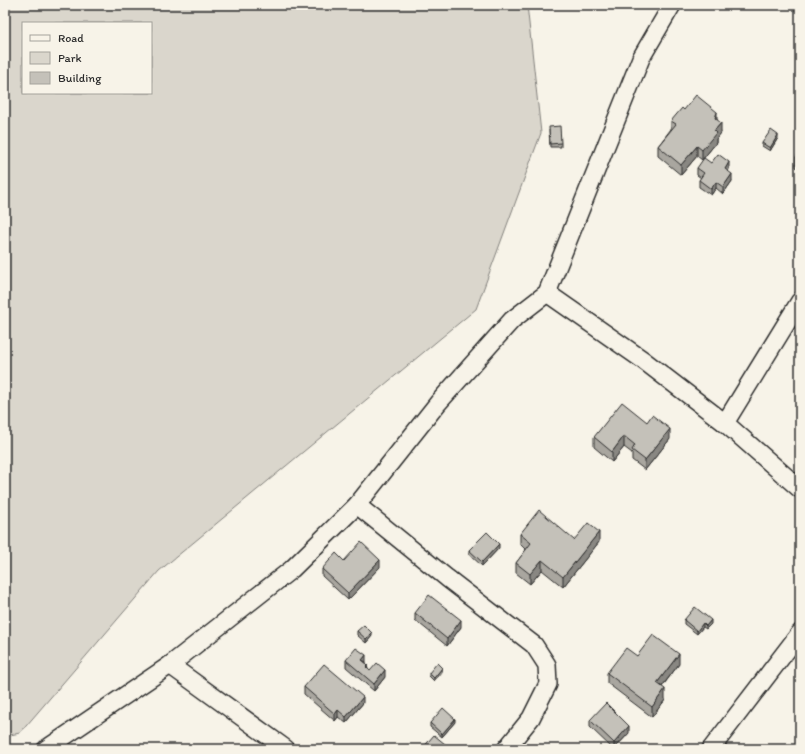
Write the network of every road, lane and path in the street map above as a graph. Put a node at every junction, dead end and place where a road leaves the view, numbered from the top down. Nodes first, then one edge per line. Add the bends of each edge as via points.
1 (672, 5) edge
2 (547, 292) junction
3 (800, 301) edge
4 (725, 423) junction
5 (800, 489) edge
6 (357, 504) junction
7 (800, 633) edge
8 (170, 665) junction
9 (46, 749) edge
10 (286, 749) edge
11 (506, 749) edge
12 (711, 749) edge

1 - 2 street via 641,58
2 - 4 street via 643,360
2 - 6 street via 512,320 438,403
3 - 4 street
4 - 5 street
6 - 8 street via 292,569
6 - 11 street via 534,645 547,665 548,684 530,718
7 - 12 street
8 - 9 street
8 - 10 street

